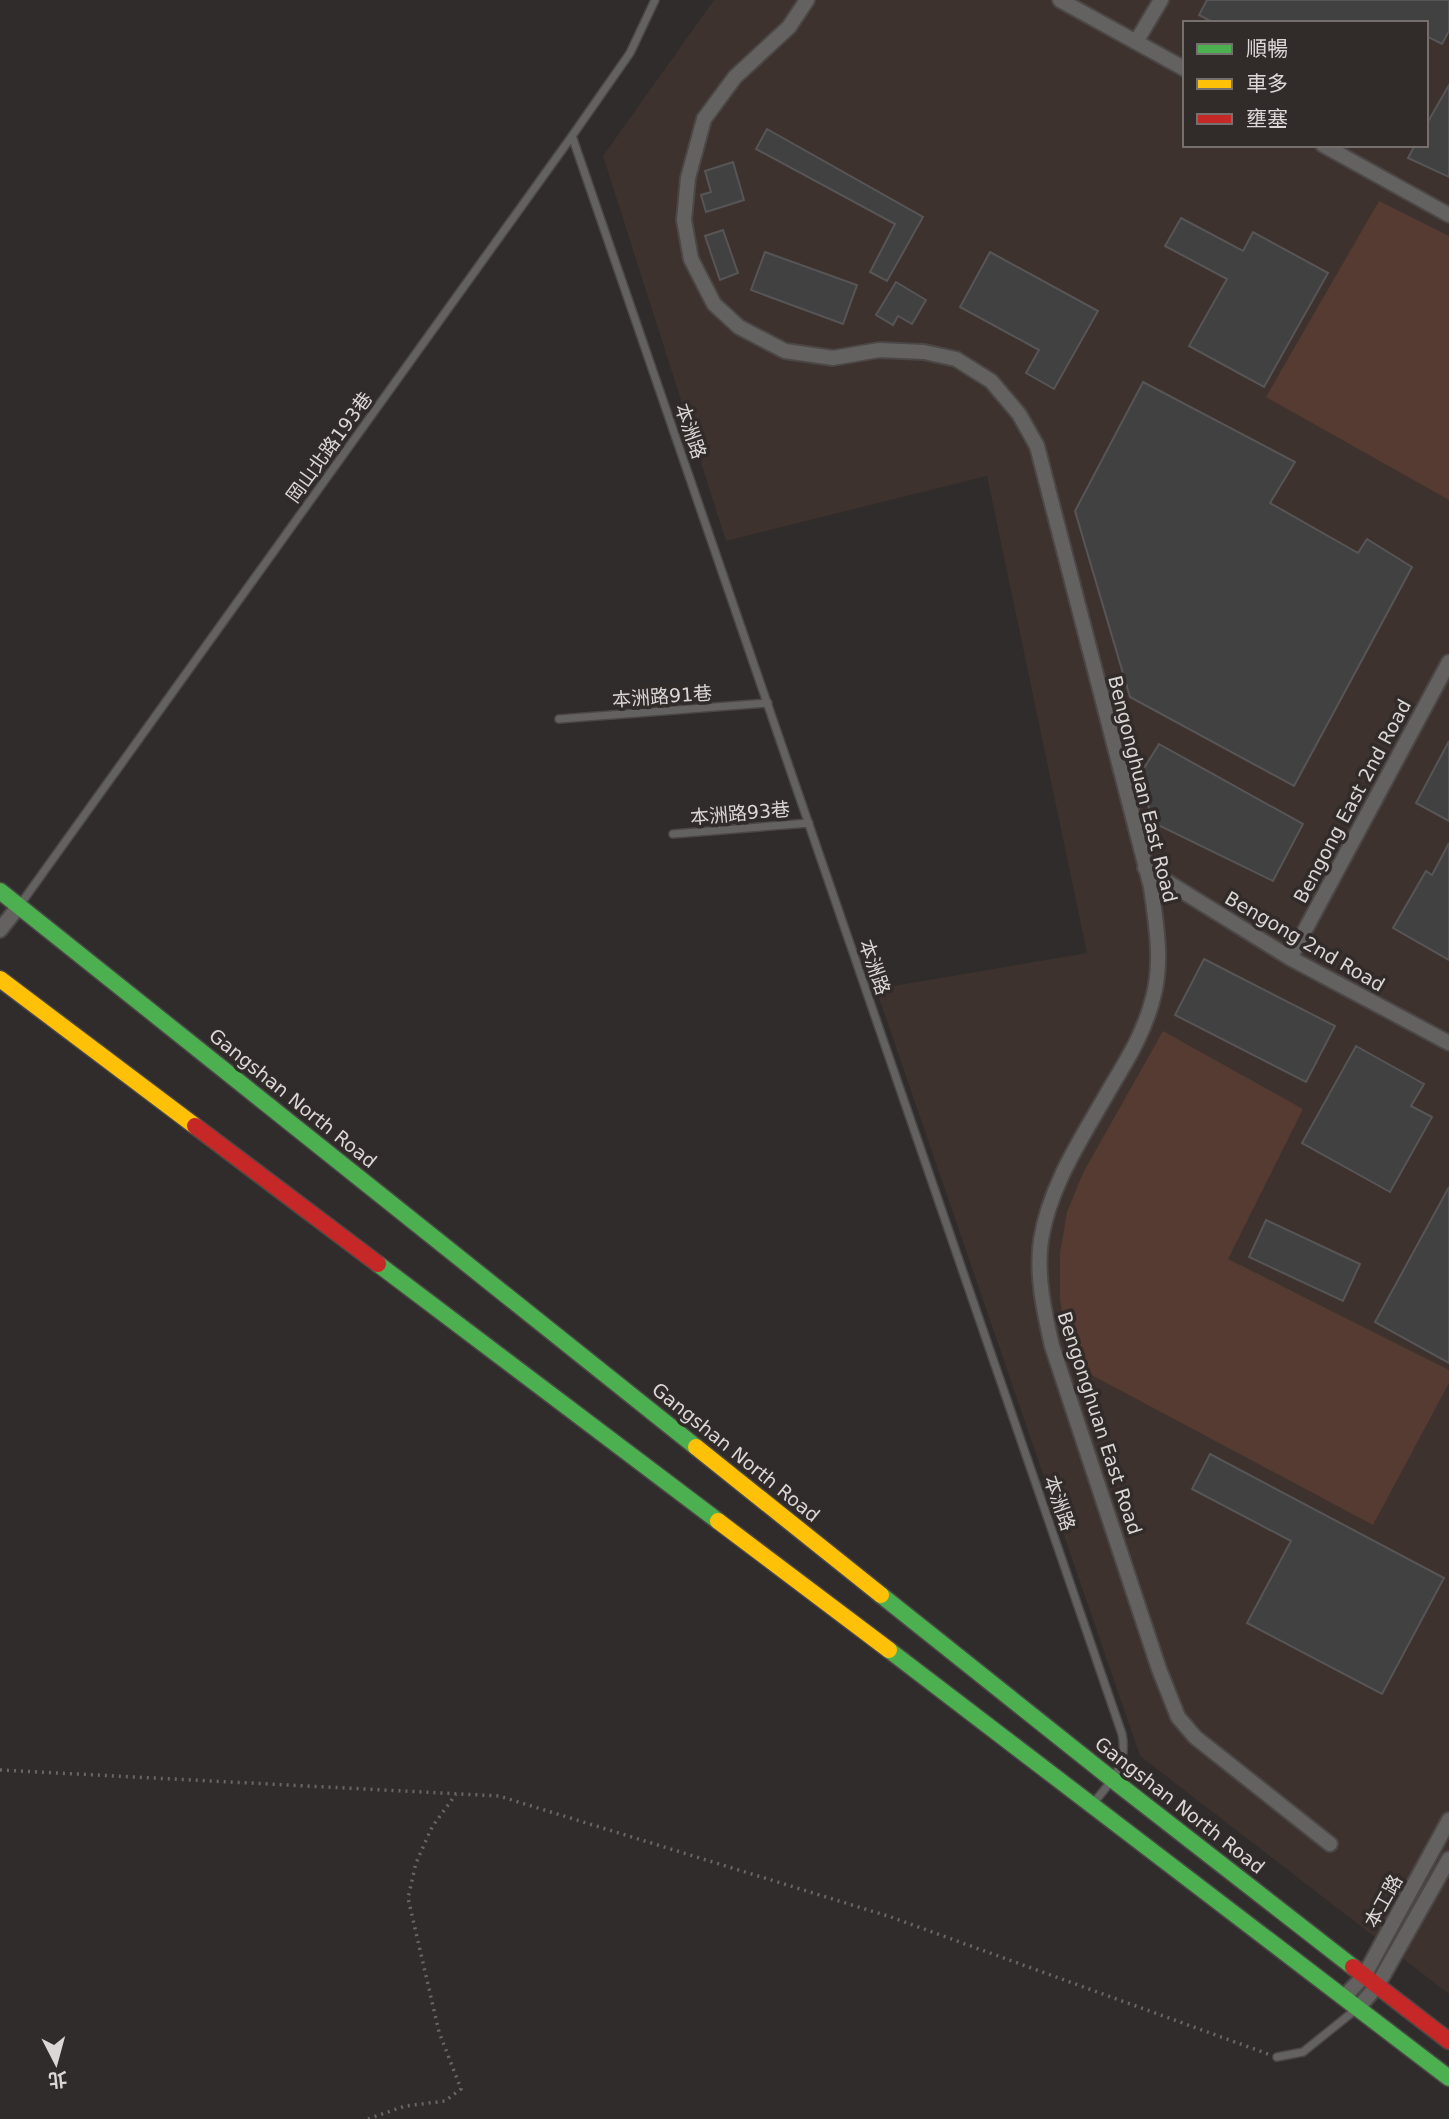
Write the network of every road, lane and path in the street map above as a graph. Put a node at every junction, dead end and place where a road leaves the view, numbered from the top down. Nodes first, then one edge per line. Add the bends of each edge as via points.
1 (655, 0) edge
2 (807, 0) edge
3 (1060, 0) edge
4 (1161, 0) edge
5 (1136, 43) junction
6 (1183, 68) edge
7 (572, 136) junction
8 (1327, 147) edge
9 (1449, 215) edge
10 (1449, 662) edge
11 (768, 703) junction
12 (559, 719) dead end
13 (809, 823) junction
14 (673, 834) dead end
15 (1144, 868) junction
16 (0, 891) edge
17 (19, 906) junction
18 (0, 930) edge
19 (1290, 958) junction
20 (0, 979) edge
21 (1449, 1043) edge
22 (0, 1770) edge
23 (1113, 1780) junction
24 (456, 1794) junction
25 (1093, 1804) junction
26 (1449, 1820) edge
27 (1330, 1844) dead end
28 (1449, 1859) edge
29 (1364, 1976) junction
30 (1377, 1986) junction
31 (1344, 1997) junction
32 (1358, 2008) junction
33 (1449, 2041) edge
34 (1277, 2057) joint
35 (1449, 2078) edge
36 (368, 2119) edge

1 - 7 lane, 岡山北路193巷 via 630,53
2 - 15 street, Bengonghuan East Road via 789,27 735,77 704,119 684,220 691,258 714,304 740,327 785,351 833,358 879,351 924,352 956,359 991,381 1019,414 1037,446
3 - 5 street
4 - 5 street
5 - 6 street
7 - 11 lane, 本洲路
7 - 17 lane, 岡山北路193巷
8 - 9 street
10 - 19 street, Bengong East 2nd Road
11 - 12 lane, 本洲路91巷
11 - 13 lane, 本洲路
13 - 14 lane, 本洲路93巷
13 - 23 lane, 本洲路 via 1122,1734 1123,1760
15 - 19 street, Bengong 2nd Road
15 - 27 street, Bengonghuan East Road via 1155,914 1158,961 1154,996 1142,1032 1065,1168 1048,1214 1041,1241 1044,1309 1056,1359 1178,1717 1195,1737
16 - 17 main road, Gangshan North Road
17 - 18 street
17 - 23 main road, Gangshan North Road
19 - 21 street, Bengong 2nd Road
20 - 25 main road
22 - 24 path
23 - 25 lane, 本洲路
23 - 29 main road, Gangshan North Road
24 - 34 path via 499,1796 891,1917
24 - 36 path via 432,1827 416,1863 408,1898 439,2032 461,2089 444,2101 405,2106
25 - 31 main road
26 - 29 street, 本工路
28 - 30 street, 本工路
29 - 30 main road, Gangshan North Road
29 - 31 street, 本工路
30 - 32 street, 本工路
30 - 33 main road, Gangshan North Road
31 - 32 main road
32 - 34 lane via 1303,2052
32 - 35 main road

